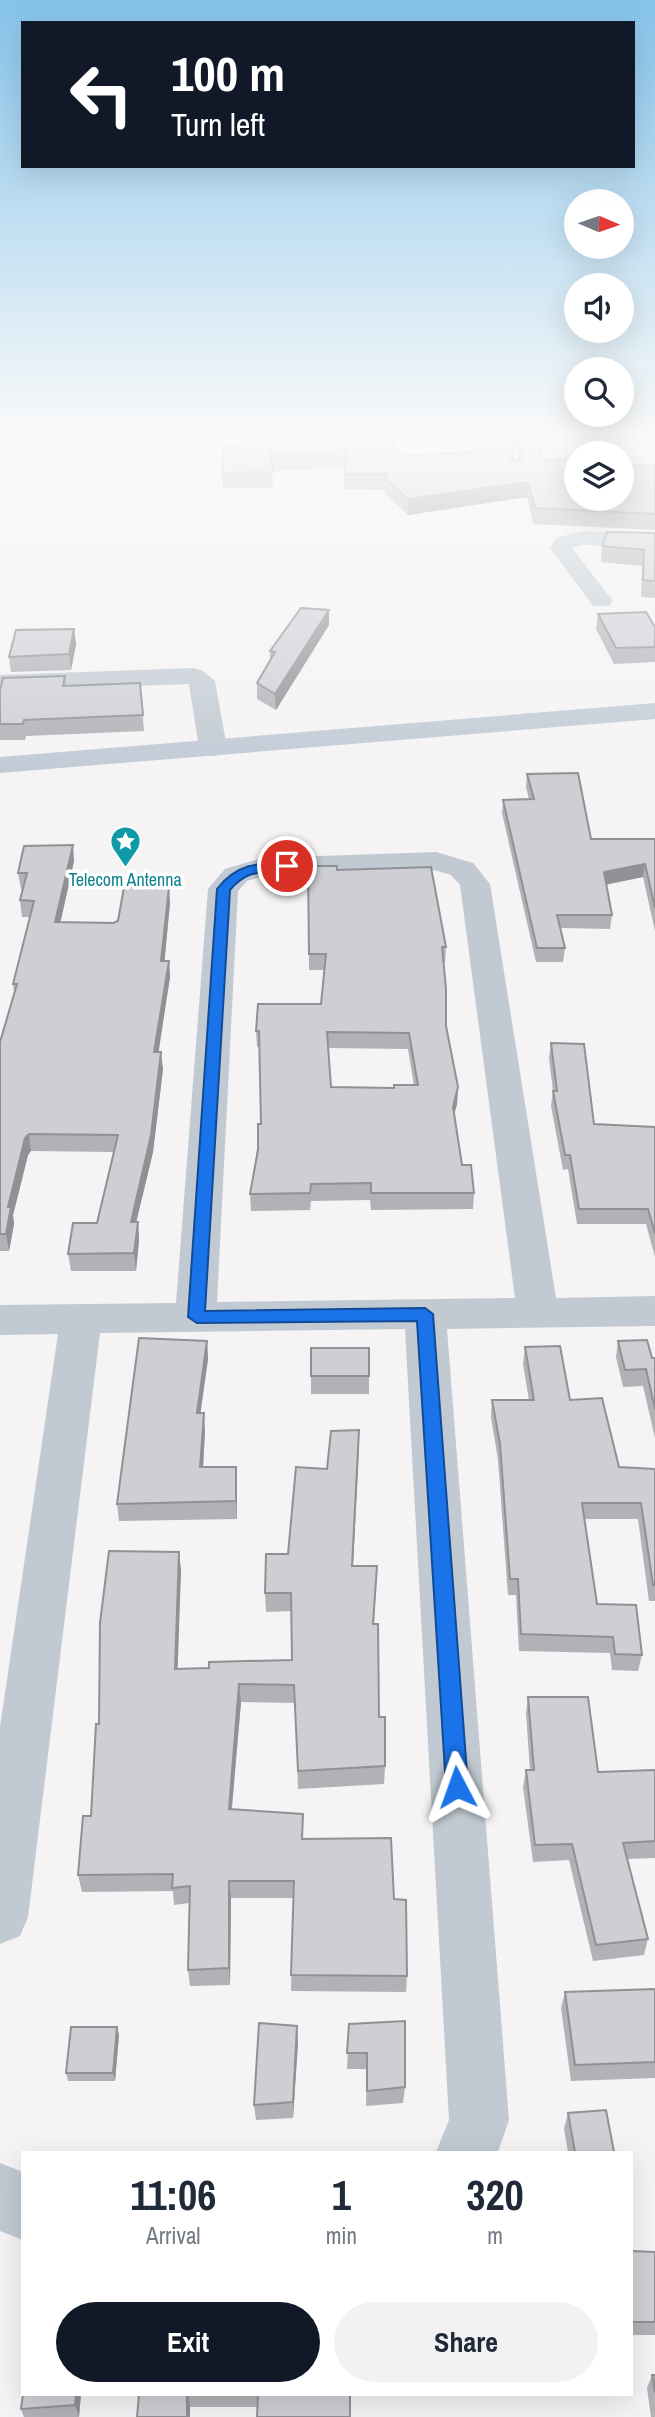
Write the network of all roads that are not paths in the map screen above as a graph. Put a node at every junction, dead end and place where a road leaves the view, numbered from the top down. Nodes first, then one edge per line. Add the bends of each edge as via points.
1 (562, 548) edge
2 (601, 601) dead end
3 (0, 683) edge
4 (655, 711) edge
5 (213, 748) junction
6 (0, 765) edge
7 (655, 1311) edge
8 (538, 1313) junction
9 (425, 1314) junction
10 (197, 1317) junction
11 (80, 1318) junction
12 (0, 1320) edge
13 (0, 1917) edge
14 (467, 2151) edge
15 (0, 2194) edge
16 (21, 2209) edge

1 - 2 street
3 - 5 street via 194,676 202,681
4 - 5 street
5 - 6 street
7 - 8 street
8 - 9 street
8 - 10 street via 475,884 462,869 436,861 262,867 236,875 223,889
9 - 10 street
9 - 14 street via 479,2120
10 - 11 street
11 - 12 street
11 - 13 street
15 - 16 street

